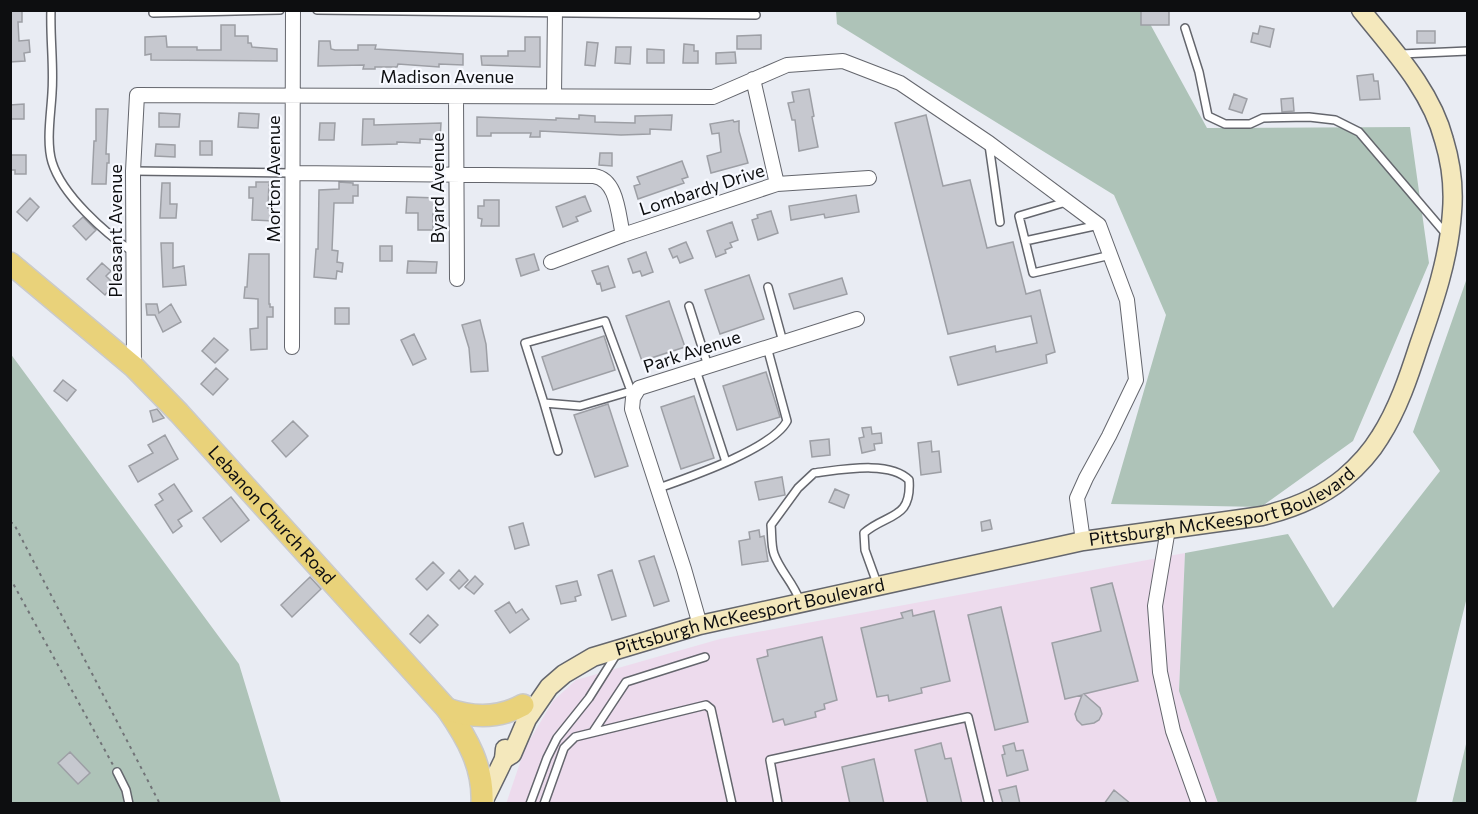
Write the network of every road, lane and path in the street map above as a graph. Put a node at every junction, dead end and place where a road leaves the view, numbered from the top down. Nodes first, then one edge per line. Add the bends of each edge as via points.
1 (51, 10) edge
2 (280, 10) edge
3 (293, 10) edge
4 (317, 10) edge
5 (1361, 10) edge
6 (555, 12) edge
7 (153, 13) dead end
8 (756, 15) dead end
9 (1185, 28) dead end
10 (1467, 51) edge
11 (1396, 54) junction
12 (753, 79) junction
13 (292, 94) junction
14 (137, 95) joint
15 (554, 95) junction
16 (456, 96) junction
17 (989, 143) junction
18 (133, 171) junction
19 (292, 173) junction
20 (456, 174) junction
21 (869, 178) dead end
22 (777, 184) junction
23 (1067, 201) junction
24 (1000, 222) dead end
25 (1099, 225) junction
26 (623, 235) junction
27 (1450, 239) junction
28 (1025, 242) junction
29 (134, 252) junction
30 (1110, 255) junction
31 (551, 262) dead end
32 (10, 264) edge
33 (457, 279) dead end
34 (768, 287) dead end
35 (689, 306) dead end
36 (856, 319) dead end
37 (783, 342) junction
38 (292, 347) dead end
39 (767, 347) junction
40 (134, 367) junction
41 (702, 368) junction
42 (632, 395) junction
43 (544, 403) junction
44 (558, 451) dead end
45 (726, 462) junction
46 (659, 488) junction
47 (10, 522) edge
48 (1168, 529) junction
49 (1083, 541) junction
50 (10, 578) edge
51 (878, 586) junction
52 (801, 603) junction
53 (700, 626) junction
54 (618, 650) junction
55 (593, 657) junction
56 (705, 657) dead end
57 (523, 705) junction
58 (447, 709) junction
59 (593, 732) junction
60 (504, 759) junction
61 (117, 772) joint
62 (483, 803) edge
63 (129, 804) edge
64 (160, 804) edge
65 (530, 804) edge
66 (544, 804) edge
67 (732, 804) edge
68 (778, 804) edge
69 (989, 804) edge
70 (1199, 804) edge

1 - 29 lane via 52,161 64,188
2 - 7 lane
3 - 13 street, Morton Avenue
4 - 6 lane
5 - 11 main road, Pittsburgh McKeesport Boulevard
6 - 8 lane
6 - 15 street
9 - 27 lane via 1208,116 1225,124 1309,117 1335,120 1359,132
10 - 11 lane
11 - 27 main road, Pittsburgh McKeesport Boulevard via 1428,99 1444,138 1453,192
12 - 15 street, Madison Avenue via 713,97
12 - 17 street, Madison Avenue via 787,65 843,61 900,83
12 - 22 street
13 - 14 street, Madison Avenue
13 - 16 street, Madison Avenue
13 - 19 street, Morton Avenue
14 - 18 street, Pleasant Avenue
15 - 16 street, Madison Avenue
16 - 20 street, Byard Avenue
17 - 23 street, Madison Avenue
17 - 24 lane
18 - 19 lane
18 - 29 street, Pleasant Avenue
19 - 20 street
19 - 38 street, Morton Avenue
20 - 26 street via 602,177 612,188
20 - 33 street, Byard Avenue
21 - 22 street, Lombardy Drive
22 - 26 street, Lombardy Drive
23 - 25 street, Madison Avenue
23 - 28 lane via 1019,216
25 - 28 lane
25 - 30 street
26 - 31 street, Lombardy Drive
27 - 48 main road, Pittsburgh McKeesport Boulevard via 1408,379 1379,438 1362,459 1321,494 1289,509 1235,521
28 - 30 lane via 1033,273
29 - 40 street, Pleasant Avenue
30 - 49 street via 1127,300 1136,380 1077,498
32 - 40 main road, Lebanon Church Road
34 - 37 lane
35 - 41 lane
36 - 37 street, Park Avenue
37 - 39 street, Park Avenue
39 - 41 street, Park Avenue
39 - 45 lane via 787,421 781,431
40 - 58 main road, Lebanon Church Road
41 - 42 street, Park Avenue via 639,388
41 - 45 lane
42 - 43 lane via 580,406
42 - 43 lane via 605,321 525,343
42 - 46 street, Park Avenue
43 - 44 lane
45 - 46 lane
46 - 53 street, Park Avenue
47 - 64 path
48 - 49 main road, Pittsburgh McKeesport Boulevard
48 - 70 street via 1155,606 1160,672 1173,730
49 - 51 main road, Pittsburgh McKeesport Boulevard
50 - 61 path
51 - 52 main road, Pittsburgh McKeesport Boulevard
51 - 52 lane via 865,550 864,533 906,506 909,480 904,474 884,468 814,473 771,525 773,552
52 - 53 main road, Pittsburgh McKeesport Boulevard
53 - 54 main road, Pittsburgh McKeesport Boulevard
54 - 55 main road, Pittsburgh McKeesport Boulevard
54 - 65 lane via 589,698 557,738
55 - 57 main road, Pittsburgh McKeesport Boulevard via 578,657 560,666 541,681
55 - 60 main road, Pittsburgh McKeesport Boulevard via 549,687 527,719 512,754
56 - 59 lane via 626,682
57 - 58 main road via 487,717
57 - 60 main road, Pittsburgh McKeesport Boulevard
58 - 62 main road, Lebanon Church Road via 472,752
59 - 66 lane via 575,737 564,748
59 - 67 lane via 706,705 711,709
60 - 62 main road, Pittsburgh McKeesport Boulevard
61 - 63 lane
68 - 69 lane via 770,760 968,717

